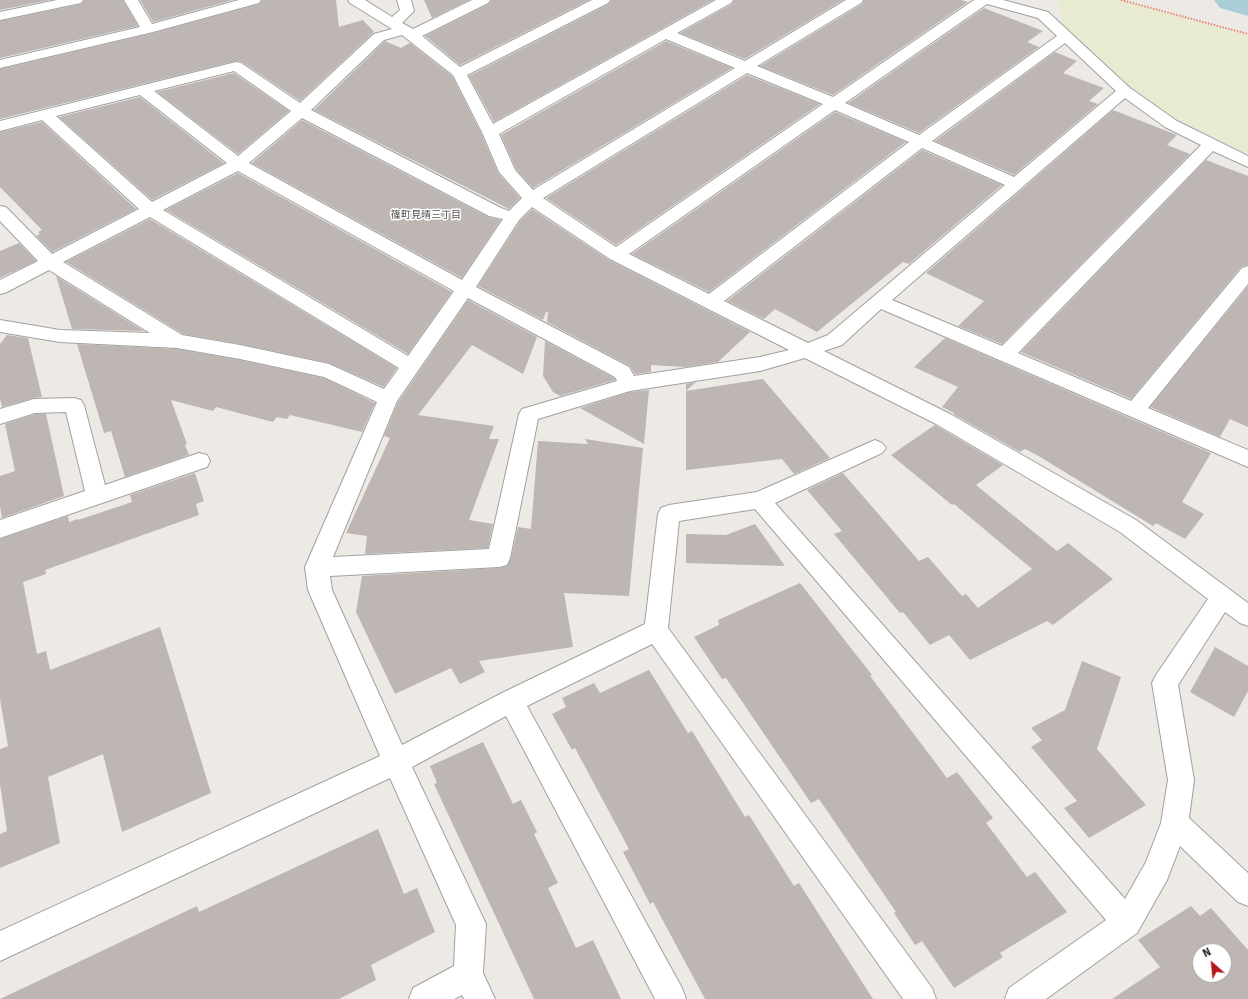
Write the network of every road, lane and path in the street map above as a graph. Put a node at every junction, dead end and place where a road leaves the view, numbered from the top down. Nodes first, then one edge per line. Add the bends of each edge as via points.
1 (76, 0) edge
2 (131, 0) edge
3 (254, 0) edge
4 (355, 0) edge
5 (404, 0) edge
6 (483, 0) edge
7 (603, 0) edge
8 (726, 0) edge
9 (856, 0) edge
10 (983, 0) edge
11 (988, 0) edge
12 (1121, 0) edge
13 (0, 16) edge
14 (148, 29) junction
15 (402, 30) junction
16 (666, 34) junction
17 (1248, 34) edge
18 (1066, 36) junction
19 (0, 64) edge
20 (747, 67) junction
21 (459, 73) junction
22 (143, 90) junction
23 (1125, 92) junction
24 (833, 104) junction
25 (301, 112) junction
26 (44, 114) junction
27 (0, 126) edge
28 (490, 132) junction
29 (920, 142) junction
30 (1211, 144) junction
31 (1248, 162) edge
32 (238, 164) junction
33 (1017, 184) junction
34 (531, 198) junction
35 (149, 209) junction
36 (0, 211) edge
37 (513, 217) junction
38 (616, 254) junction
39 (50, 262) junction
40 (1248, 272) edge
41 (0, 288) edge
42 (465, 289) junction
43 (712, 301) junction
44 (879, 301) junction
45 (0, 326) edge
46 (177, 341) junction
47 (807, 350) junction
48 (1004, 355) junction
49 (410, 366) junction
50 (629, 384) junction
51 (388, 399) junction
52 (1135, 410) junction
53 (0, 417) edge
54 (875, 448) dead end
55 (1248, 459) edge
56 (199, 461) dead end
57 (97, 495) junction
58 (760, 500) junction
59 (0, 529) edge
60 (316, 567) junction
61 (1222, 598) junction
62 (1248, 616) edge
63 (656, 630) junction
64 (511, 702) junction
65 (396, 762) junction
66 (1175, 824) junction
67 (1248, 892) edge
68 (1127, 923) junction
69 (0, 946) edge
70 (474, 987) edge
71 (424, 999) edge
72 (671, 999) edge
73 (920, 999) edge
74 (1020, 999) edge

1 - 13 street
2 - 14 street
3 - 14 street
4 - 15 street
5 - 15 street via 408,11
6 - 15 street
7 - 21 street
8 - 16 street
9 - 20 street
10 - 24 street
11 - 18 street via 1043,14
12 - 17 path
14 - 19 street
15 - 21 street
15 - 25 street via 379,38
16 - 20 street
16 - 28 street
18 - 23 street
18 - 29 street
20 - 24 street
20 - 34 street
21 - 28 street
22 - 25 street via 236,66
22 - 26 street
22 - 32 street
23 - 30 street via 1171,124
23 - 33 street
24 - 29 street
24 - 38 street
25 - 32 street
25 - 37 street via 495,212
26 - 27 street
26 - 35 street
28 - 34 street via 507,172
29 - 33 street
29 - 43 street
30 - 31 street
30 - 48 street
32 - 35 street
32 - 42 street
33 - 44 street
34 - 37 street
34 - 38 street
35 - 39 street
35 - 49 street
36 - 39 street
37 - 42 street
38 - 43 street
39 - 41 street
39 - 46 street
40 - 52 street
42 - 49 street
42 - 50 street via 622,372
43 - 47 street
44 - 47 street via 835,340
44 - 48 street
45 - 46 street via 60,336
46 - 51 street via 329,371
47 - 50 street via 760,364
47 - 61 street via 943,419 1128,526
48 - 52 street
49 - 51 street
50 - 60 street via 529,414 499,558
51 - 60 street
52 - 55 street
53 - 57 street via 34,406 74,405
54 - 58 street
56 - 57 street
57 - 59 street
58 - 63 street via 669,514
58 - 68 street
60 - 65 street via 320,590
61 - 62 street
61 - 66 street via 1165,683 1181,780
63 - 64 street
63 - 73 street
64 - 65 street
64 - 72 street
65 - 69 street
65 - 70 street via 471,924
66 - 67 street
66 - 68 street via 1157,870
68 - 74 street
70 - 71 street

